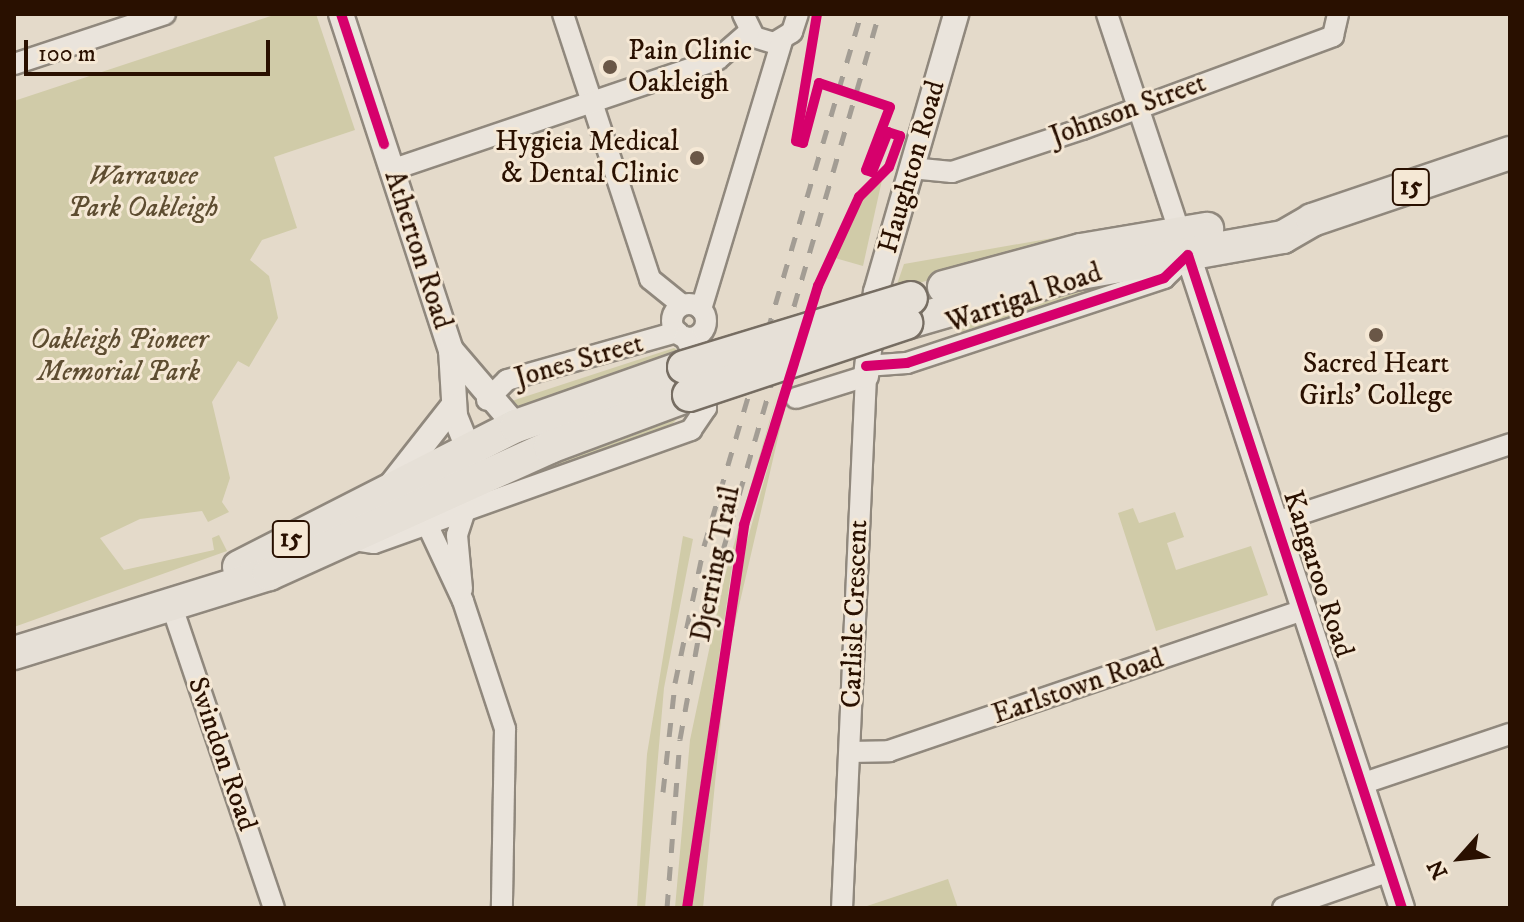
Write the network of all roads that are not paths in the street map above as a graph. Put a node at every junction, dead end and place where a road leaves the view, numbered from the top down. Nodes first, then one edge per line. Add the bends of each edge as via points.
1 (165, 14) edge
2 (341, 14) edge
3 (563, 14) edge
4 (798, 14) edge
5 (956, 14) edge
6 (1107, 14) edge
7 (1339, 22) edge
8 (751, 29) edge
9 (782, 40) junction
10 (14, 64) edge
11 (592, 100) junction
12 (759, 103) junction
13 (1139, 106) junction
14 (1510, 153) edge
15 (911, 168) junction
16 (391, 170) junction
17 (1184, 244) junction
18 (690, 306) junction
19 (869, 320) joint
20 (451, 350) junction
21 (690, 357) junction
22 (866, 371) junction
23 (796, 398) dead end
24 (487, 400) junction
25 (453, 406) junction
26 (516, 426) junction
27 (1510, 444) edge
28 (467, 450) junction
29 (488, 475) junction
30 (388, 489) junction
31 (465, 510) junction
32 (1276, 522) junction
33 (427, 524) junction
34 (349, 540) junction
35 (182, 596) junction
36 (463, 601) junction
37 (1304, 610) junction
38 (14, 653) edge
39 (1510, 734) edge
40 (850, 752) junction
41 (1361, 784) junction
42 (1390, 871) junction
43 (274, 908) edge
44 (502, 908) edge
45 (842, 908) edge
46 (1283, 908) edge
47 (1402, 908) edge

1 - 10 street
2 - 16 street, Atherton Road
3 - 11 street
4 - 9 street
5 - 15 street, Haughton Road
6 - 13 street
7 - 13 street, Johnson Street
8 - 9 street
8 - 11 street via 718,59
8 - 12 street
9 - 12 street
11 - 16 street
11 - 18 street via 650,279
12 - 18 street via 708,269
13 - 15 street, Johnson Street via 952,172
13 - 17 street
14 - 17 highway, Warrigal Road / 15 via 1312,220
15 - 19 street, Haughton Road
16 - 20 street, Atherton Road
17 - 21 highway, Warrigal Road / 15, bridge via 1075,274
17 - 22 street, Warrigal Road via 1164,278 907,363
17 - 32 street, Kangaroo Road
18 - 21 street
18 - 21 street via 673,318
19 - 22 street, Carlisle Crescent
20 - 24 street, Atherton Road
20 - 25 street, Atherton Road
21 - 24 street, Jones Street via 507,380
21 - 26 highway, Warrigal Road / 15
21 - 29 highway, Warrigal Road / 15
21 - 31 street, Warrigal Road via 706,408 691,430
22 - 23 street, Warrigal Road
22 - 40 street, Carlisle Crescent
24 - 26 street, Atherton Road
25 - 28 street, Atherton Road
25 - 30 street
26 - 28 highway, Warrigal Road / 15
27 - 32 street
28 - 29 street, Atherton Road
28 - 30 highway, Warrigal Road / 15
29 - 34 highway, Warrigal Road / 15
30 - 35 highway, Warrigal Road / 15
31 - 33 street, Warrigal Road
31 - 36 street via 457,535
32 - 37 street, Kangaroo Road
33 - 34 street, Warrigal Road via 374,543
33 - 36 street
34 - 35 highway, Warrigal Road / 15 via 269,574
35 - 38 highway, Warrigal Road / 15
35 - 43 street, Swindon Road
36 - 44 street via 508,747
37 - 40 street, Earlstown Road via 889,751
37 - 41 street, Kangaroo Road
39 - 41 street
40 - 45 street, Carlisle Crescent
41 - 42 street, Kangaroo Road
42 - 46 street
42 - 47 street, Kangaroo Road

